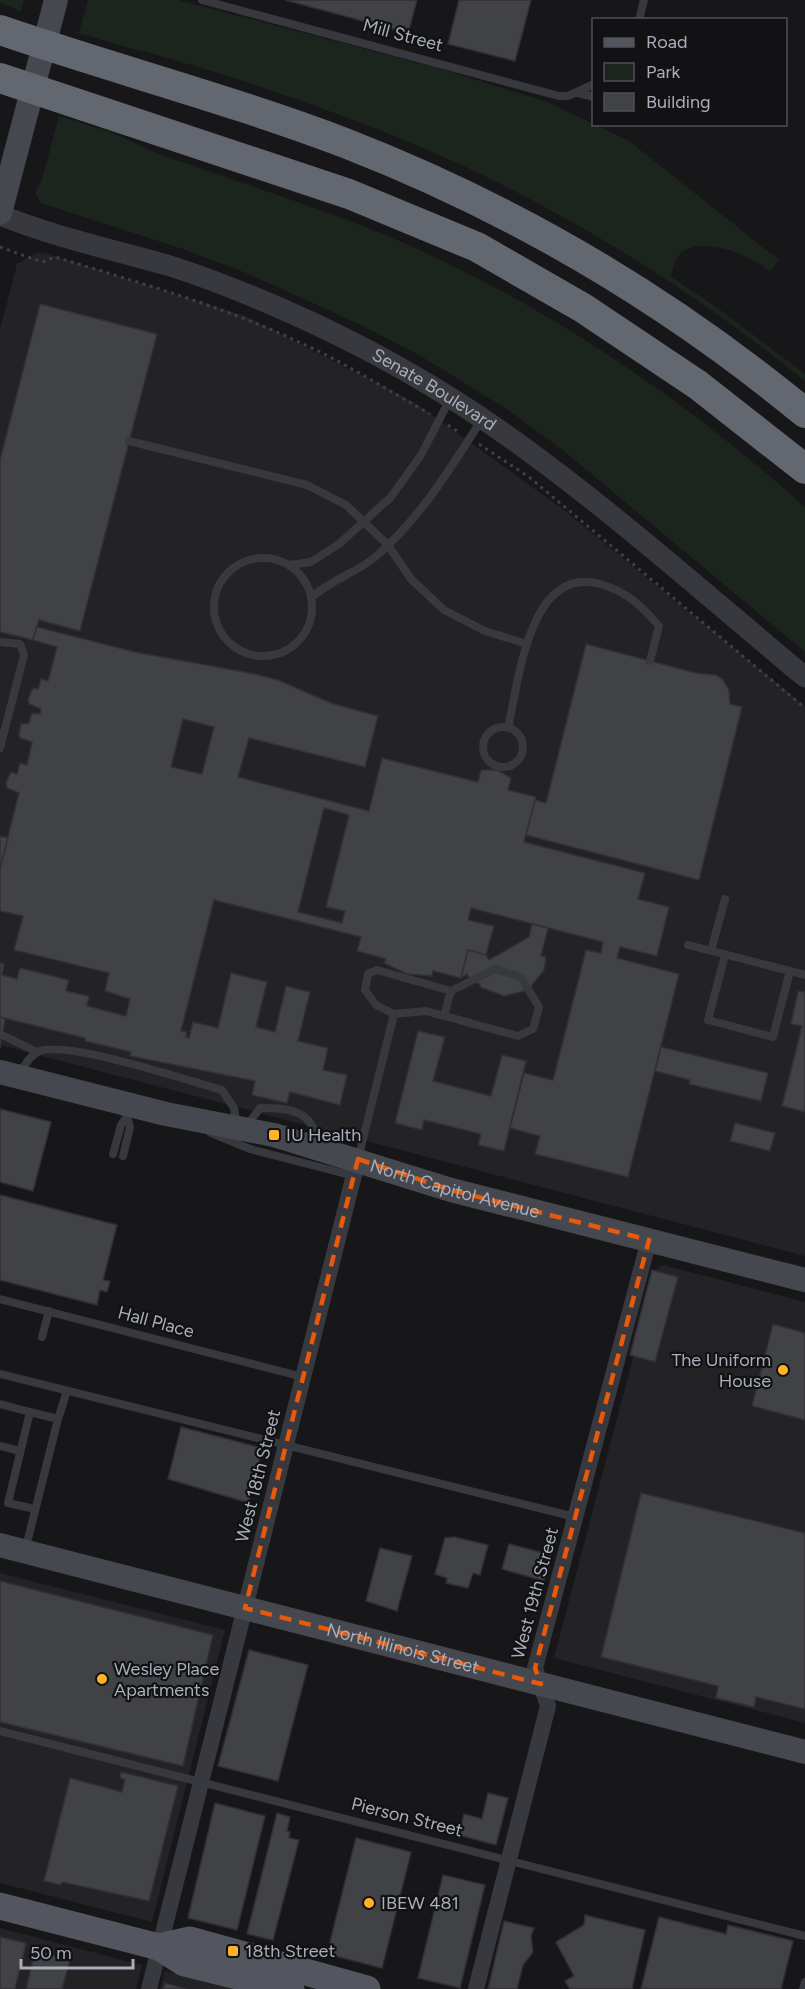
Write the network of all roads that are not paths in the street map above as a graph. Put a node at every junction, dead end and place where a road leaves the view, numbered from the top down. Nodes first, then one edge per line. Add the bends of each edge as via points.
1 (56, 0) edge
2 (202, 0) edge
3 (644, 0) edge
4 (233, 4) edge
5 (640, 18) edge
6 (0, 30) edge
7 (0, 78) edge
8 (592, 85) edge
9 (578, 93) junction
10 (592, 96) edge
11 (0, 214) edge
12 (451, 398) junction
13 (805, 413) edge
14 (482, 419) junction
15 (750, 424) junction
16 (129, 441) dead end
17 (805, 469) edge
18 (805, 480) edge
19 (363, 522) junction
20 (388, 545) junction
21 (290, 565) junction
22 (311, 598) junction
23 (0, 642) edge
24 (527, 644) junction
25 (650, 661) dead end
26 (805, 677) edge
27 (508, 728) junction
28 (0, 748) edge
29 (725, 899) dead end
30 (688, 945) dead end
31 (711, 951) junction
32 (725, 955) junction
33 (790, 971) junction
34 (805, 975) edge
35 (451, 991) junction
36 (394, 1014) junction
37 (444, 1016) junction
38 (2, 1035) dead end
39 (37, 1052) junction
40 (9, 1074) edge
41 (128, 1111) junction
42 (165, 1114) junction
43 (241, 1127) junction
44 (113, 1154) dead end
45 (123, 1156) dead end
46 (356, 1168) junction
47 (649, 1240) junction
48 (805, 1280) edge
49 (0, 1299) edge
50 (49, 1311) junction
51 (42, 1337) dead end
52 (0, 1374) edge
53 (303, 1377) junction
54 (67, 1391) junction
55 (0, 1404) edge
56 (30, 1412) junction
57 (58, 1419) junction
58 (0, 1446) edge
59 (286, 1447) junction
60 (20, 1451) junction
61 (35, 1509) junction
62 (575, 1517) junction
63 (0, 1545) edge
64 (24, 1551) junction
65 (245, 1608) junction
66 (541, 1684) junction
67 (0, 1731) edge
68 (805, 1752) edge
69 (201, 1782) junction
70 (510, 1861) junction
71 (1, 1908) edge
72 (805, 1936) edge
73 (159, 1947) junction
74 (805, 1982) edge
75 (149, 1989) edge
76 (291, 1989) edge
77 (367, 1989) edge
78 (476, 1989) edge
79 (803, 1989) edge

1 - 11 main road
2 - 4 lane, Mill Street
3 - 5 lane
4 - 9 lane, Mill Street via 559,96
6 - 13 highway via 326,136 480,202 660,306 728,352
7 - 15 highway via 349,194 469,243 583,308
8 - 9 lane, Mill Street
9 - 10 lane
11 - 12 street, Senate Boulevard via 34,228 169,266 242,293 358,345
12 - 14 street, Senate Boulevard
12 - 19 lane via 421,455 392,497
14 - 20 lane via 427,503
14 - 26 street, Senate Boulevard via 590,498
15 - 17 highway
15 - 18 highway
16 - 19 lane via 308,485 346,505
19 - 20 lane
19 - 21 lane via 311,562
20 - 22 lane
20 - 24 lane via 411,579 444,610 485,631
21 - 22 lane via 303,579
21 - 22 lane via 259,558 230,570 215,596 218,627 239,650 254,656 270,656 298,642 312,614
23 - 28 lane via 20,644 24,655
24 - 25 lane via 543,605 561,587 587,581 614,588 641,605 659,626
24 - 27 lane
27 - 27 lane via 495,729 485,738 485,757 495,766 508,767 523,754 523,741
29 - 31 lane
30 - 31 lane
31 - 32 lane
32 - 33 lane
32 - 33 lane via 708,1020 774,1037
33 - 34 lane
35 - 36 lane via 377,970 368,974 365,990 376,1005
35 - 37 lane
35 - 37 lane via 495,969 522,977 539,1006 533,1029 518,1036
36 - 37 lane via 426,1011
36 - 46 lane, West 18th Street
38 - 39 lane
39 - 40 lane
39 - 43 lane via 61,1050 104,1058 222,1090
40 - 41 main road, North Capitol Avenue
41 - 42 main road, North Capitol Avenue
41 - 44 lane
41 - 45 lane via 130,1127
42 - 43 main road, North Capitol Avenue
42 - 46 lane via 250,1149
43 - 46 main road, North Capitol Avenue via 320,1147
46 - 47 main road, North Capitol Avenue
46 - 53 street, West 18th Street
47 - 48 main road, North Capitol Avenue
47 - 62 street, West 19th Street
49 - 50 lane, Hall Place
50 - 51 lane
50 - 53 lane, Hall Place
52 - 54 lane
53 - 59 street, West 18th Street
54 - 57 lane
54 - 59 lane
55 - 56 lane
56 - 57 lane
56 - 60 lane
57 - 61 lane
58 - 60 lane
59 - 62 lane
59 - 65 street, West 18th Street
60 - 61 lane via 8,1503
61 - 64 lane
62 - 66 street, West 19th Street via 535,1668
63 - 64 main road, North Illinois Street
64 - 65 main road, North Illinois Street
65 - 66 main road, North Illinois Street
65 - 69 street, West 18th Street
66 - 68 main road, North Illinois Street
66 - 70 street, West 19th Street via 548,1706
67 - 69 lane, Pierson Street
69 - 70 lane, Pierson Street
69 - 73 street, West 18th Street
70 - 72 lane, Pierson Street
70 - 78 street, West 19th Street
71 - 73 main road
73 - 75 street, West 18th Street
73 - 76 main road via 184,1963
73 - 77 main road via 190,1940
74 - 79 lane

